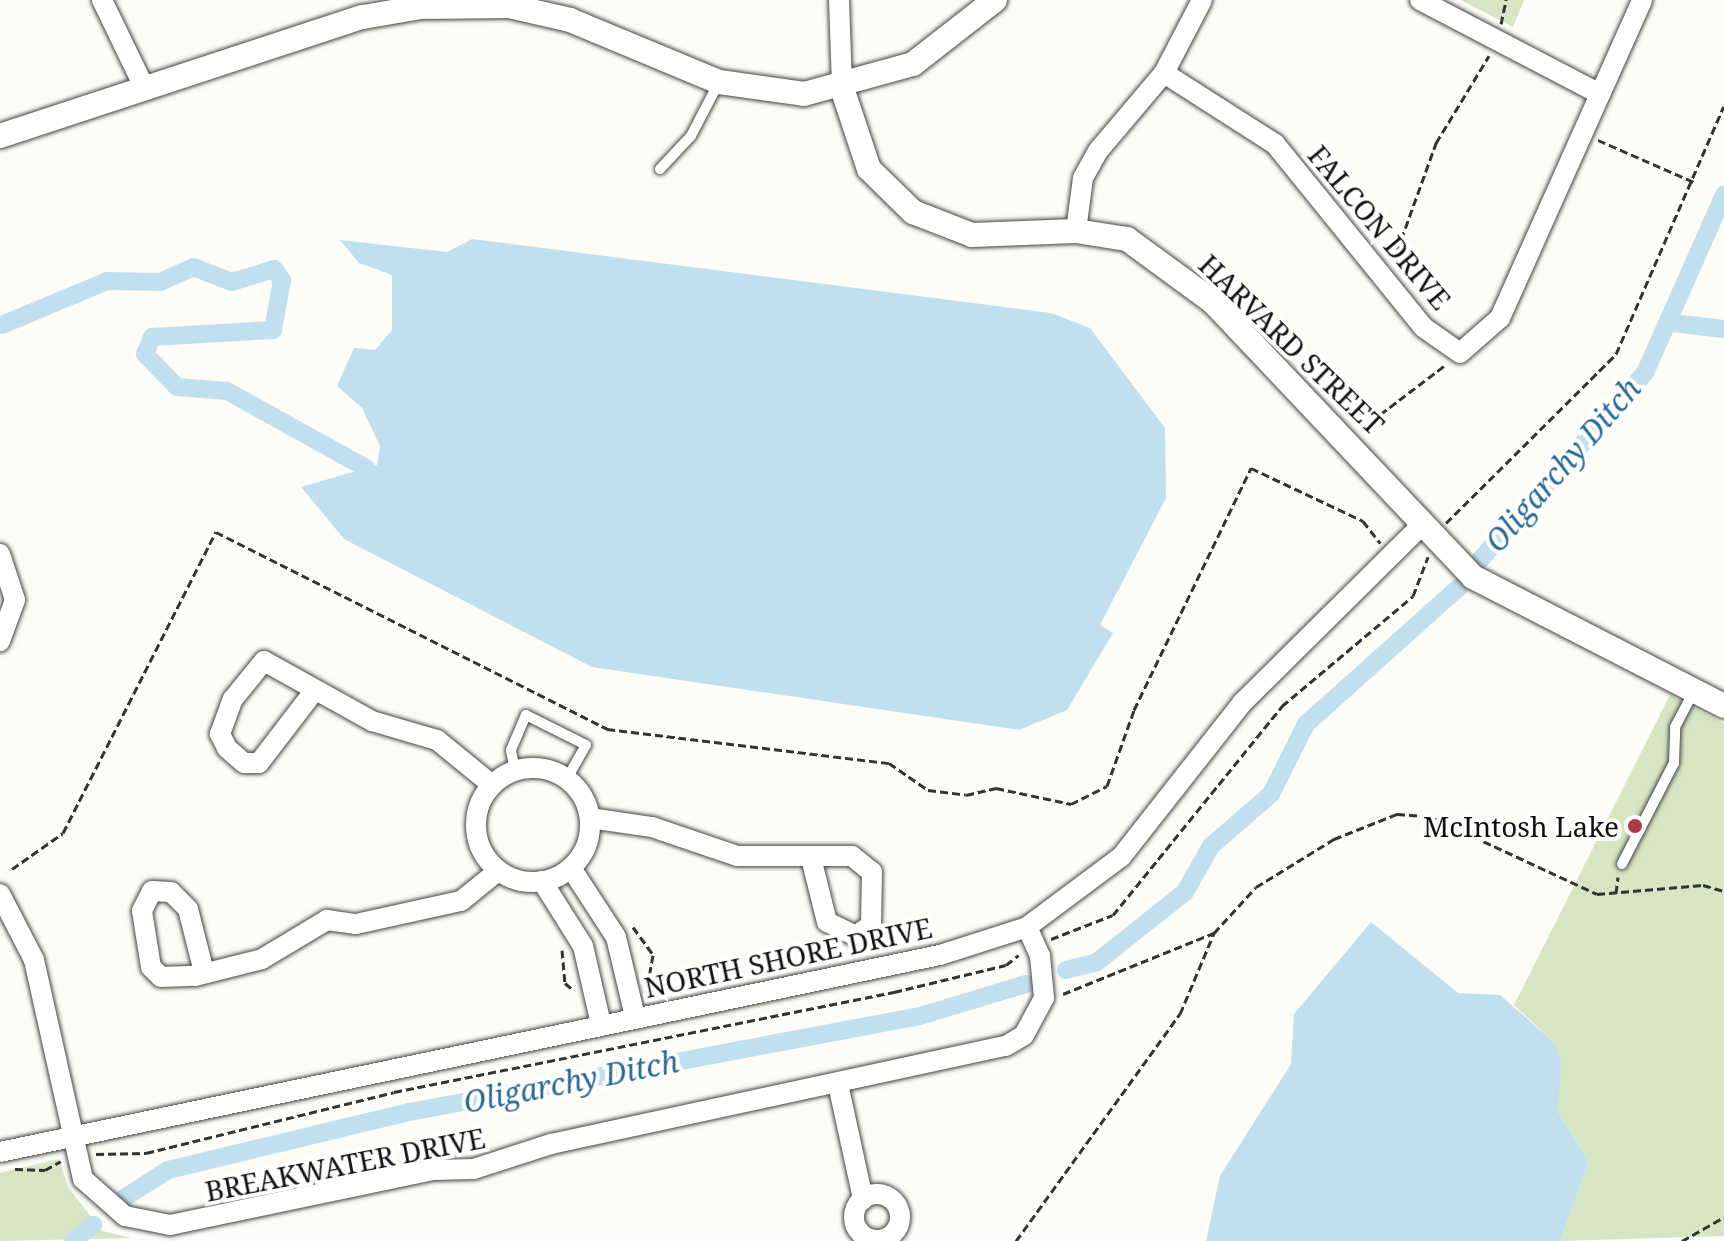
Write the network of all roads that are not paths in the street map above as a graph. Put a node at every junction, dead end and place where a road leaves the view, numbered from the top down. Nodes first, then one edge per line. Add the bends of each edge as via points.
1 (102, 0) edge
2 (839, 0) edge
3 (995, 0) edge
4 (1202, 0) edge
5 (1420, 0) edge
6 (1642, 0) edge
7 (509, 3) edge
8 (1164, 73) junction
9 (719, 82) junction
10 (144, 87) junction
11 (842, 88) junction
12 (1600, 94) junction
13 (0, 136) edge
14 (660, 169) dead end
15 (1076, 231) junction
16 (1434, 524) junction
17 (0, 554) edge
18 (0, 641) edge
19 (315, 690) junction
20 (1694, 691) junction
21 (1724, 706) edge
22 (515, 771) junction
23 (566, 780) junction
24 (491, 784) junction
25 (590, 818) junction
26 (811, 858) dead end
27 (1622, 864) dead end
28 (571, 868) junction
29 (498, 871) junction
30 (542, 881) junction
31 (0, 894) edge
32 (1038, 938) junction
33 (204, 972) dead end
34 (635, 1017) junction
35 (601, 1024) junction
36 (838, 1084) junction
37 (69, 1137) junction
38 (0, 1152) edge
39 (863, 1199) dead end

1 - 10 street
2 - 11 street
3 - 11 street via 913,64
4 - 8 street
5 - 12 street
6 - 12 street
7 - 9 street via 570,20
7 - 10 street via 421,7 363,17
8 - 12 street, FALCON DRIVE via 1275,144 1423,327 1460,353 1500,318
8 - 15 street via 1098,151 1083,178
9 - 11 street via 763,93
9 - 14 lane via 691,136
10 - 13 street
11 - 15 street, HARVARD STREET via 869,169 913,212 981,237
15 - 16 street, HARVARD STREET via 1127,239 1213,302
16 - 20 street, HARVARD STREET via 1480,582
16 - 32 street, NORTH SHORE DRIVE via 1391,555 1242,703 1113,866
17 - 18 street via 15,600
19 - 19 street via 276,662 256,665 220,734 227,748 244,763 259,763
19 - 24 street via 372,721 437,740
20 - 21 street, HARVARD STREET
20 - 27 lane via 1675,727 1674,763
22 - 23 street via 549,770
22 - 23 lane via 511,750 526,715 586,745
22 - 24 street
23 - 25 street
24 - 29 street via 477,810 476,842
25 - 26 street via 652,827 737,856
25 - 28 street via 587,843
28 - 30 street
28 - 34 street via 616,937
29 - 30 street
29 - 33 street via 461,901 356,924 327,920 262,959
30 - 35 street via 583,946
31 - 37 street, BREAKWATER DRIVE via 34,960
32 - 34 street, NORTH SHORE DRIVE
32 - 36 street, BREAKWATER DRIVE via 1044,998 1024,1035 980,1053
34 - 35 street, NORTH SHORE DRIVE
35 - 37 street, NORTH SHORE DRIVE
36 - 37 street, BREAKWATER DRIVE via 551,1144 474,1169 433,1170 170,1225 141,1222 102,1201 74,1158
36 - 39 street
37 - 38 street, NORTH SHORE DRIVE

